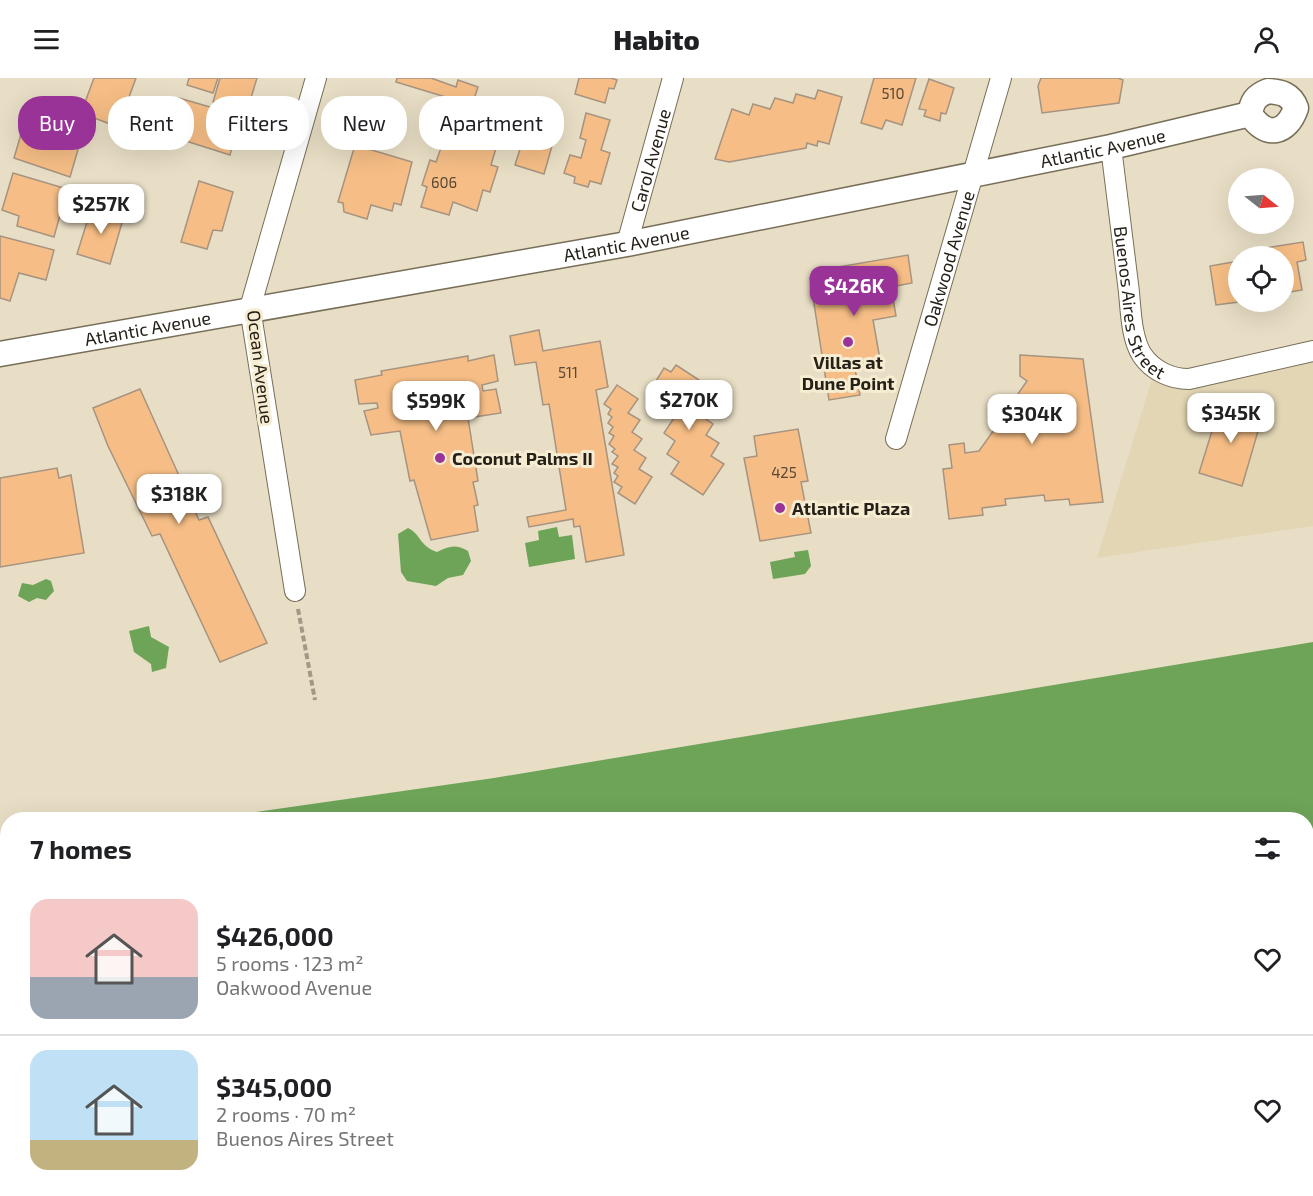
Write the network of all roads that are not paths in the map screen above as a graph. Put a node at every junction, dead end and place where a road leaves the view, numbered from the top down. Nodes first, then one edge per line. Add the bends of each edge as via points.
1 (316, 78) edge
2 (673, 78) edge
3 (1001, 78) edge
4 (1267, 85) edge
5 (1304, 107) edge
6 (1250, 114) junction
7 (1111, 147) junction
8 (972, 174) junction
9 (627, 244) junction
10 (250, 308) junction
11 (1313, 351) edge
12 (0, 354) edge
13 (896, 439) dead end
14 (295, 591) road end

1 - 10 street, Ocean Avenue
2 - 9 street, Carol Avenue
3 - 8 street, Oakwood Avenue
4 - 5 street
4 - 6 street via 1252,103
5 - 6 street via 1278,129 1261,128
6 - 7 street, Atlantic Avenue
7 - 8 street, Atlantic Avenue
7 - 11 street, Buenos Aires Street via 1132,313 1140,351 1149,363 1176,379 1189,379
8 - 9 street, Atlantic Avenue
8 - 13 street, Oakwood Avenue
9 - 10 street, Atlantic Avenue
10 - 12 street, Atlantic Avenue
10 - 14 street, Ocean Avenue

